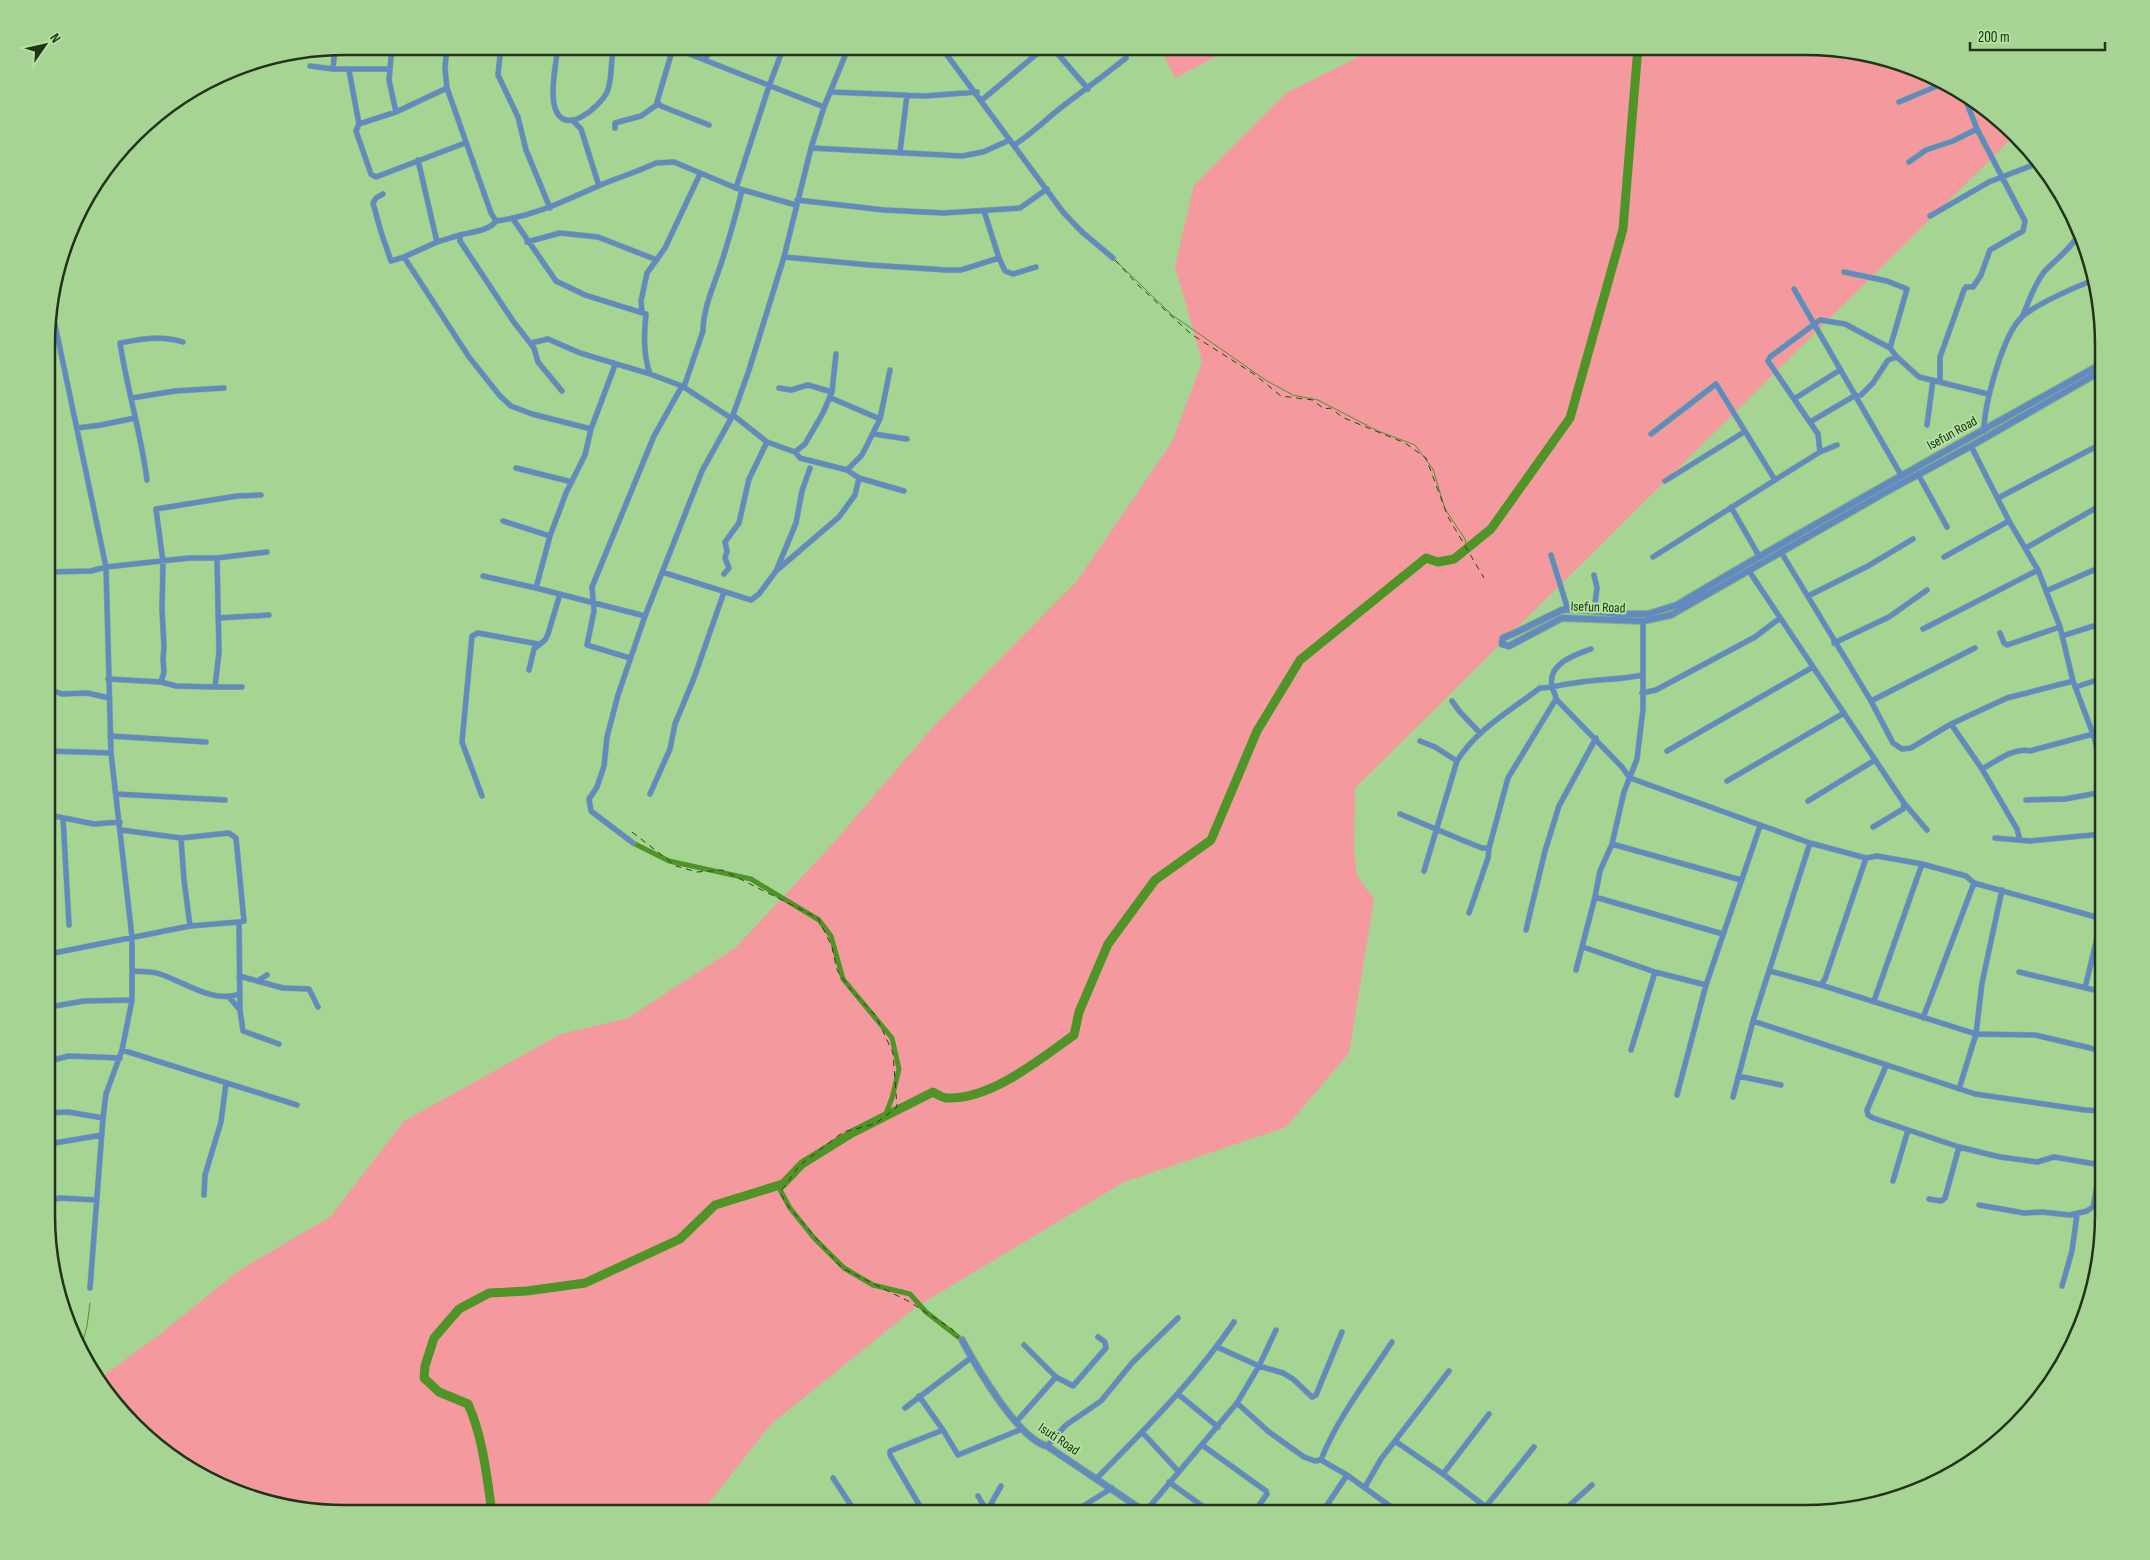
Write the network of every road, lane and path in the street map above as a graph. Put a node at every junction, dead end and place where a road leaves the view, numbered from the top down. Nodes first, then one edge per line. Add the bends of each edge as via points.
1 (391, 55) edge
2 (446, 55) edge
3 (500, 55) edge
4 (557, 55) edge
5 (613, 55) edge
6 (669, 55) edge
7 (692, 55) edge
8 (708, 55) edge
9 (781, 55) edge
10 (846, 55) edge
11 (948, 55) edge
12 (1034, 55) edge
13 (1060, 55) edge
14 (334, 56) edge
15 (1126, 58) dead end
16 (705, 60) junction
17 (310, 66) dead end
18 (333, 69) junction
19 (389, 69) junction
20 (349, 70) junction
21 (769, 86) junction
22 (1936, 87) edge
23 (447, 88) junction
24 (1088, 89) junction
25 (832, 92) junction
26 (977, 92) junction
27 (907, 95) junction
28 (982, 100) junction
29 (1899, 102) dead end
30 (658, 104) junction
31 (1968, 105) edge
32 (824, 107) junction
33 (396, 112) junction
34 (584, 117) junction
35 (572, 120) junction
36 (359, 124) junction
37 (708, 125) dead end
38 (615, 128) dead end
39 (581, 129) junction
40 (1977, 129) junction
41 (1010, 140) junction
42 (465, 143) junction
43 (1014, 145) junction
44 (811, 148) junction
45 (900, 152) junction
46 (418, 160) junction
47 (1909, 162) dead end
48 (2033, 165) edge
49 (700, 174) junction
50 (2003, 176) junction
51 (599, 186) junction
52 (739, 189) junction
53 (1047, 189) junction
54 (383, 194) dead end
55 (797, 202) junction
56 (550, 208) junction
57 (984, 211) junction
58 (1930, 216) dead end
59 (513, 218) junction
60 (496, 220) junction
61 (460, 235) junction
62 (2075, 239) edge
63 (437, 242) junction
64 (527, 242) junction
65 (784, 256) junction
66 (404, 257) junction
67 (999, 258) junction
68 (1113, 258) dead end
69 (657, 260) junction
70 (1036, 267) dead end
71 (1844, 272) dead end
72 (2088, 283) edge
73 (1794, 289) dead end
74 (642, 312) junction
75 (2023, 316) junction
76 (1815, 323) junction
77 (56, 329) edge
78 (183, 342) dead end
79 (530, 344) junction
80 (1890, 348) junction
81 (836, 354) dead end
82 (1898, 357) junction
83 (616, 364) junction
84 (2095, 368) edge
85 (890, 370) dead end
86 (1840, 370) junction
87 (650, 374) junction
88 (2095, 375) edge
89 (1933, 380) junction
90 (1940, 382) junction
91 (683, 387) junction
92 (224, 388) dead end
93 (779, 388) dead end
94 (562, 391) dead end
95 (1988, 394) junction
96 (831, 395) junction
97 (1859, 395) junction
98 (132, 398) junction
99 (1794, 399) junction
100 (732, 416) junction
101 (135, 418) junction
102 (880, 419) junction
103 (1810, 422) junction
104 (1927, 425) dead end
105 (77, 428) junction
106 (591, 429) junction
107 (1984, 431) junction
108 (1744, 432) junction
109 (874, 434) junction
110 (1650, 434) dead end
111 (907, 439) dead end
112 (767, 442) junction
113 (1837, 445) dead end
114 (1971, 446) junction
115 (2095, 447) edge
116 (795, 452) junction
117 (1820, 452) junction
118 (516, 468) dead end
119 (810, 468) dead end
120 (847, 470) junction
121 (1918, 474) junction
122 (1901, 475) junction
123 (859, 478) junction
124 (147, 480) dead end
125 (1665, 480) dead end
126 (1775, 480) junction
127 (572, 482) junction
128 (904, 491) dead end
129 (262, 495) dead end
130 (1998, 498) junction
131 (1732, 507) junction
132 (2095, 509) edge
133 (503, 521) dead end
134 (2009, 521) junction
135 (1948, 527) dead end
136 (550, 536) junction
137 (1913, 539) dead end
138 (2026, 548) junction
139 (267, 552) dead end
140 (1781, 552) junction
141 (1551, 555) dead end
142 (1759, 556) junction
143 (1654, 557) dead end
144 (1944, 557) dead end
145 (217, 558) junction
146 (164, 562) junction
147 (106, 567) junction
148 (2038, 570) junction
149 (2095, 570) edge
150 (776, 571) junction
151 (1748, 571) junction
152 (55, 572) edge
153 (662, 572) junction
154 (724, 574) dead end
155 (1594, 575) dead end
156 (483, 576) dead end
157 (536, 588) junction
158 (1927, 590) dead end
159 (1707, 591) junction
160 (2046, 591) junction
161 (724, 592) junction
162 (560, 594) junction
163 (1808, 596) junction
164 (594, 604) junction
165 (1568, 610) junction
166 (1594, 611) junction
167 (269, 615) dead end
168 (645, 616) junction
169 (218, 618) junction
170 (1780, 618) junction
171 (1642, 621) junction
172 (2095, 626) edge
173 (2060, 627) junction
174 (1923, 629) dead end
175 (2000, 633) dead end
176 (2062, 636) junction
177 (1834, 643) junction
178 (538, 644) junction
179 (1975, 648) dead end
180 (1591, 649) dead end
181 (630, 658) junction
182 (1813, 668) junction
183 (529, 670) dead end
184 (1643, 674) junction
185 (108, 679) junction
186 (2072, 681) junction
187 (2095, 681) edge
188 (161, 682) junction
189 (215, 686) junction
190 (242, 687) dead end
191 (2076, 687) junction
192 (1552, 688) junction
193 (55, 691) edge
194 (1642, 694) junction
195 (109, 698) junction
196 (1556, 698) junction
197 (1452, 701) dead end
198 (1871, 701) junction
199 (1844, 714) junction
200 (1951, 724) junction
201 (1480, 733) junction
202 (2093, 734) junction
203 (110, 736) junction
204 (2095, 737) edge
205 (1596, 738) junction
206 (1420, 741) dead end
207 (206, 742) dead end
208 (55, 751) edge
209 (1667, 751) dead end
210 (111, 753) junction
211 (1875, 760) junction
212 (1457, 761) junction
213 (1982, 769) junction
214 (1630, 778) junction
215 (1727, 780) dead end
216 (116, 794) junction
217 (650, 794) dead end
218 (2095, 794) edge
219 (482, 796) dead end
220 (225, 800) dead end
221 (1808, 800) dead end
222 (2026, 800) dead end
223 (1904, 803) junction
224 (1400, 814) dead end
225 (55, 816) edge
226 (63, 818) junction
227 (120, 822) junction
228 (1760, 826) junction
229 (1873, 827) dead end
230 (1436, 828) junction
231 (121, 830) junction
232 (1927, 830) dead end
233 (2095, 835) edge
234 (181, 838) junction
235 (1995, 838) dead end
236 (2020, 840) junction
237 (632, 843) dead end
238 (1810, 843) junction
239 (1612, 844) junction
240 (1489, 848) junction
241 (1866, 858) junction
242 (1922, 864) junction
243 (1424, 872) dead end
244 (1741, 880) junction
245 (1974, 883) junction
246 (2002, 890) junction
247 (1595, 897) junction
248 (1469, 913) dead end
249 (2095, 915) edge
250 (239, 922) junction
251 (70, 925) dead end
252 (190, 926) junction
253 (1526, 930) dead end
254 (1723, 934) junction
255 (132, 937) junction
256 (1583, 947) junction
257 (2095, 950) edge
258 (55, 953) edge
259 (1576, 970) dead end
260 (1770, 971) junction
261 (132, 972) junction
262 (1655, 972) junction
263 (2019, 972) dead end
264 (267, 975) dead end
265 (239, 976) junction
266 (259, 980) junction
267 (1706, 985) junction
268 (1821, 985) junction
269 (2086, 988) junction
270 (2095, 990) edge
271 (239, 994) junction
272 (230, 998) junction
273 (132, 1000) junction
274 (1874, 1001) junction
275 (55, 1006) edge
276 (318, 1007) dead end
277 (240, 1010) junction
278 (1923, 1018) junction
279 (1753, 1021) junction
280 (1976, 1034) junction
281 (279, 1044) dead end
282 (2095, 1049) edge
283 (122, 1050) junction
284 (1631, 1050) dead end
285 (120, 1058) junction
286 (55, 1059) edge
287 (1886, 1066) junction
288 (1738, 1076) junction
289 (226, 1083) junction
290 (1781, 1085) dead end
291 (1958, 1089) junction
292 (1677, 1095) dead end
293 (1733, 1098) dead end
294 (297, 1105) dead end
295 (2095, 1110) edge
296 (55, 1113) edge
297 (103, 1118) junction
298 (1908, 1130) junction
299 (102, 1135) junction
300 (55, 1143) edge
301 (1959, 1147) junction
302 (2095, 1164) edge
303 (1893, 1181) dead end
304 (204, 1195) dead end
305 (55, 1199) edge
306 (1929, 1199) dead end
307 (96, 1200) junction
308 (2095, 1200) edge
309 (1979, 1205) dead end
310 (2077, 1214) junction
311 (2062, 1286) dead end
312 (90, 1288) dead end
313 (1178, 1318) dead end
314 (1234, 1322) dead end
315 (1276, 1330) dead end
316 (1342, 1332) dead end
317 (1098, 1337) dead end
318 (962, 1340) dead end
319 (1392, 1342) dead end
320 (1024, 1345) dead end
321 (1217, 1346) junction
322 (972, 1357) junction
323 (1259, 1366) junction
324 (1449, 1371) dead end
325 (1056, 1377) junction
326 (1178, 1394) junction
327 (919, 1396) junction
328 (1237, 1403) junction
329 (905, 1408) dead end
330 (1488, 1414) dead end
331 (1017, 1421) junction
332 (1218, 1427) junction
333 (1022, 1429) junction
334 (943, 1430) junction
335 (1142, 1432) junction
336 (1395, 1441) junction
337 (1202, 1445) junction
338 (1047, 1446) junction
339 (1534, 1447) dead end
340 (1320, 1460) junction
341 (1178, 1471) junction
342 (1443, 1474) junction
343 (1347, 1475) junction
344 (833, 1478) dead end
345 (1096, 1479) junction
346 (1169, 1482) junction
347 (1592, 1485) dead end
348 (1001, 1486) dead end
349 (1365, 1487) junction
350 (1112, 1488) junction
351 (978, 1496) dead end
352 (851, 1505) edge
353 (920, 1505) edge
354 (984, 1505) edge
355 (992, 1505) edge
356 (1086, 1505) edge
357 (1135, 1505) edge
358 (1152, 1505) edge
359 (1200, 1505) edge
360 (1259, 1505) edge
361 (1327, 1505) edge
362 (1389, 1505) edge
363 (1485, 1505) edge
364 (1487, 1505) edge
365 (1570, 1505) edge

1 - 19 street
2 - 23 street
3 - 56 street via 498,75 518,117 526,150
4 - 35 street via 554,106 562,118
5 - 34 street via 607,91 601,102
6 - 30 street
7 - 16 street
8 - 16 street
9 - 21 street
10 - 25 street
11 - 26 street
12 - 28 street
13 - 24 street
14 - 18 street
15 - 24 street
16 - 21 street
17 - 18 street
18 - 20 street
19 - 20 street
19 - 33 street
20 - 36 street
21 - 32 street
21 - 52 street
22 - 29 street
23 - 33 street
23 - 42 street
24 - 43 street
25 - 27 street
25 - 32 street
26 - 27 street
26 - 28 street
27 - 45 street
28 - 41 street
30 - 37 street
30 - 38 street via 641,116 615,123
31 - 40 street
32 - 44 street
33 - 36 street
34 - 35 street
34 - 39 street
35 - 39 street
36 - 46 street via 356,131 373,176
39 - 51 street
40 - 47 street via 1926,150
40 - 50 street
41 - 43 street
41 - 45 street via 983,152 962,156
42 - 46 street
42 - 60 street
43 - 53 street
44 - 45 street
44 - 55 street
46 - 63 street
48 - 50 street
49 - 51 street via 674,162 664,162
49 - 52 street
49 - 69 street
50 - 58 street
50 - 90 street via 2025,226 1990,250 1973,287 1964,288 1940,357
51 - 56 street
52 - 55 street
52 - 91 street via 735,223
53 - 57 street via 1020,208
53 - 68 street via 1082,232
54 - 66 street via 373,203 384,241 391,261
55 - 57 street via 944,213
55 - 65 street
56 - 59 street
57 - 67 street
59 - 60 street
59 - 64 street
60 - 61 street via 486,229
61 - 63 street
61 - 79 street via 460,241
62 - 75 street via 2068,251 2044,272
63 - 66 street
64 - 69 street via 560,233 598,237
64 - 74 street via 561,284 585,295
65 - 67 street via 870,266 946,270 961,270
65 - 100 street
66 - 106 street via 469,357 500,396 511,406 532,414
67 - 70 street via 1005,271 1013,274
69 - 74 street via 647,274
71 - 80 street via 1887,281 1907,289
72 - 75 street
73 - 76 street
74 - 87 street via 646,314 644,341
75 - 95 street via 2008,340
76 - 80 street via 1820,320 1845,324
76 - 86 street
76 - 99 street via 1768,361
77 - 105 street
78 - 98 street via 171,338 150,338 120,343
79 - 83 street via 548,339
79 - 94 street via 538,362
80 - 82 street
81 - 96 street
82 - 89 street via 1919,377
82 - 97 street via 1888,360 1873,383
83 - 87 street
83 - 106 street
84 - 107 street, Isefun Road
85 - 102 street
86 - 97 street
86 - 99 street
87 - 91 street
88 - 114 street, Isefun Road
89 - 90 street
89 - 104 street
90 - 95 street
91 - 100 street
91 - 164 street via 654,436 618,520 592,586
92 - 98 street
93 - 96 street via 791,390 808,385
95 - 107 street
96 - 102 street
96 - 116 street via 805,444
97 - 103 street
97 - 122 street
98 - 101 street
99 - 103 street
100 - 112 street
100 - 153 street via 702,471
101 - 105 street
101 - 124 street via 144,451
102 - 109 street
103 - 117 street via 1818,434
105 - 147 street
106 - 127 street via 585,455
107 - 122 street, Isefun Road
108 - 110 street via 1716,384
108 - 125 street
108 - 126 street
109 - 111 street
109 - 120 street via 862,455
112 - 116 street
112 - 154 street via 749,479 739,523 726,542 725,558 729,568
113 - 117 street
114 - 121 street, Isefun Road
114 - 130 street
115 - 130 street
116 - 120 street via 800,458
117 - 126 street
118 - 127 street
119 - 150 street via 796,523
120 - 123 street
121 - 135 street
121 - 140 street, Isefun Road
122 - 142 street, Isefun Road
123 - 128 street
123 - 150 street via 855,495 839,517
126 - 131 street
127 - 136 street
129 - 146 street via 156,509
130 - 134 street
131 - 142 street
131 - 143 street
132 - 138 street
133 - 136 street
134 - 138 street
134 - 144 street
136 - 157 street
137 - 163 street
138 - 148 street
139 - 145 street
140 - 151 street, Isefun Road
140 - 163 street
141 - 165 street
142 - 159 street, Isefun Road
145 - 146 street
145 - 169 street
146 - 147 street
146 - 188 street via 164,672
147 - 152 street via 91,571
147 - 185 street
148 - 160 street
148 - 174 street
149 - 160 street
150 - 161 street via 751,600
151 - 159 street, Isefun Road
151 - 170 street
153 - 161 street
153 - 168 street
155 - 166 street via 1597,588
156 - 157 street
157 - 162 street
158 - 177 street via 1889,617
159 - 166 street, Isefun Road via 1648,614
159 - 171 street, Isefun Road via 1671,614
160 - 173 street
161 - 217 street via 675,724 670,749
162 - 164 street
162 - 178 street via 548,634
163 - 177 street
164 - 168 street
164 - 181 street via 587,645
165 - 166 street, Isefun Road
165 - 171 street, Isefun Road via 1554,613 1508,635 1502,644 1509,646 1562,618
167 - 169 street
168 - 181 street
169 - 189 street
170 - 182 street
170 - 194 street via 1755,637 1656,690
171 - 184 street
172 - 176 street
173 - 175 street via 2007,645
173 - 176 street
176 - 186 street
177 - 198 street
178 - 183 street
178 - 219 street via 478,633 472,636 462,742
179 - 198 street
180 - 192 street via 1558,665
181 - 237 street via 607,737 604,766 589,804 595,815
182 - 199 street
182 - 209 street
184 - 192 street via 1624,680 1574,682
184 - 194 street
185 - 188 street
185 - 195 street
186 - 191 street
186 - 200 street via 2007,698
187 - 191 street
188 - 189 street via 176,686
189 - 190 street
191 - 202 street
192 - 196 street
192 - 201 street via 1540,688
193 - 195 street
194 - 214 street via 1637,759
195 - 203 street
196 - 205 street
196 - 240 street via 1508,778
197 - 201 street
198 - 200 street via 1893,743 1902,749 1911,748
199 - 211 street
199 - 215 street
200 - 213 street
201 - 212 street via 1466,746
202 - 204 street
202 - 213 street via 2023,749
203 - 207 street
203 - 210 street
205 - 214 street
205 - 253 street via 1559,806
206 - 212 street
208 - 210 street
210 - 216 street
211 - 221 street
211 - 223 street
212 - 230 street
213 - 236 street via 2017,829
214 - 228 street
214 - 239 street
216 - 220 street
216 - 227 street
218 - 222 street via 2066,799
223 - 229 street via 1903,809
223 - 232 street
224 - 230 street
225 - 226 street
226 - 227 street via 94,824
226 - 251 street
227 - 231 street
228 - 238 street
228 - 244 street
230 - 240 street
230 - 243 street
231 - 234 street
231 - 255 street
233 - 236 street
234 - 250 street via 229,833 236,838 244,912 244,921
234 - 252 street
235 - 236 street
238 - 241 street
238 - 260 street
239 - 244 street
239 - 247 street via 1600,871
240 - 248 street
241 - 242 street via 1877,856
241 - 268 street
242 - 245 street via 1966,876
242 - 274 street
244 - 254 street
245 - 246 street
245 - 278 street
246 - 249 street
246 - 280 street via 1982,983
247 - 254 street
247 - 256 street
250 - 252 street
250 - 265 street
252 - 255 street
254 - 267 street
255 - 258 street
255 - 261 street
256 - 259 street
256 - 262 street
257 - 269 street
260 - 268 street
260 - 279 street
261 - 272 street via 158,973
261 - 273 street
262 - 267 street
262 - 284 street
263 - 269 street
264 - 266 street
265 - 266 street
265 - 271 street
266 - 276 street via 283,988 309,989
267 - 292 street
268 - 274 street
269 - 270 street
271 - 272 street
271 - 277 street
272 - 277 street
273 - 275 street via 84,1001
273 - 283 street
274 - 278 street
277 - 281 street via 243,1031
278 - 280 street
279 - 287 street
279 - 288 street
280 - 282 street via 2035,1035
280 - 291 street
283 - 285 street
283 - 289 street
285 - 286 street via 70,1056
285 - 297 street via 106,1094
287 - 291 street
287 - 298 street via 1867,1110 1868,1115
288 - 290 street
288 - 293 street
289 - 294 street
289 - 304 street via 221,1122 205,1174
291 - 295 street
296 - 297 street
297 - 299 street
298 - 301 street
298 - 303 street
299 - 300 street
299 - 307 street
301 - 302 street via 2037,1162 2054,1157
301 - 306 street via 1945,1198 1941,1202
305 - 307 street
307 - 312 street
308 - 310 street via 2093,1207
309 - 310 street via 2024,1213
310 - 311 street via 2072,1251
313 - 338 street via 1132,1363 1101,1401 1066,1425
314 - 321 street
315 - 323 street
316 - 323 street via 1314,1397 1283,1373
317 - 325 street via 1105,1342 1106,1348 1075,1385
318 - 322 street, Isuti Road
319 - 340 street
320 - 325 street
321 - 323 street
321 - 326 street
322 - 327 street
322 - 331 street, Isuti Road via 991,1389
323 - 328 street
324 - 336 street
325 - 331 street
326 - 332 street
326 - 335 street
327 - 329 street
327 - 334 street
328 - 332 street
328 - 340 street via 1304,1457
330 - 342 street
331 - 333 street, Isuti Road
332 - 337 street
333 - 334 street via 958,1455
333 - 338 street, Isuti Road via 1041,1445
334 - 353 street via 890,1451
335 - 341 street
335 - 345 street
336 - 342 street
336 - 349 street
337 - 341 street
337 - 360 street via 1266,1492
338 - 345 street, Isuti Road
339 - 364 street
340 - 343 street
341 - 346 street
342 - 363 street
343 - 349 street
343 - 361 street
344 - 352 street
345 - 350 street, Isuti Road
346 - 358 street
346 - 359 street
347 - 365 street
348 - 355 street
349 - 362 street
350 - 356 street
350 - 357 street, Isuti Road
351 - 354 street

